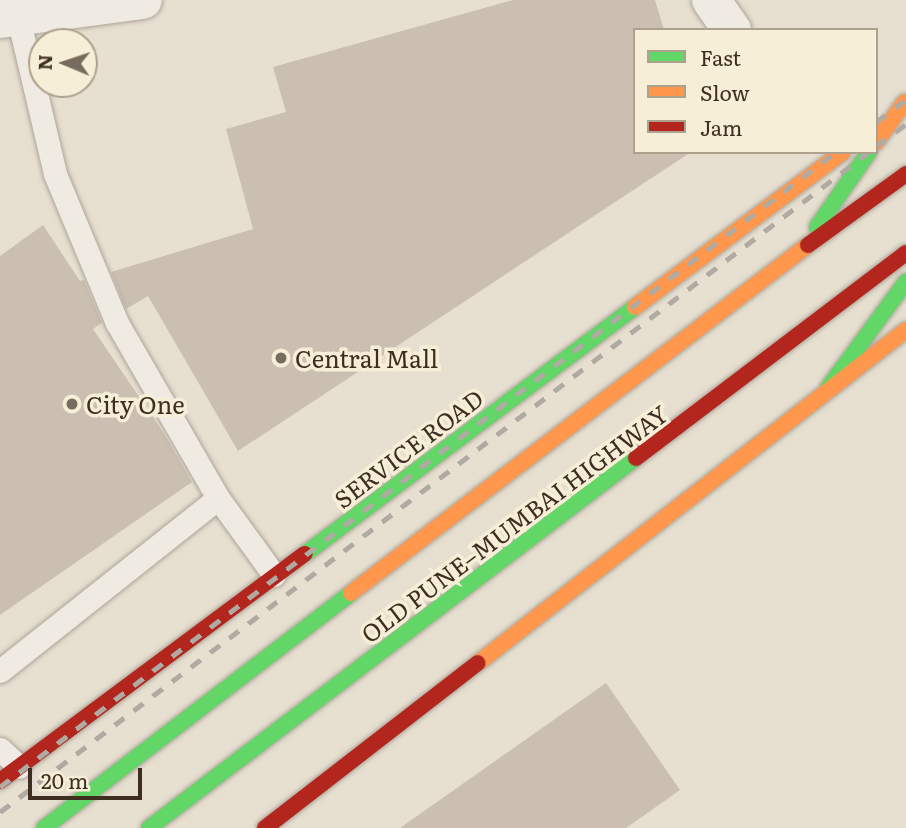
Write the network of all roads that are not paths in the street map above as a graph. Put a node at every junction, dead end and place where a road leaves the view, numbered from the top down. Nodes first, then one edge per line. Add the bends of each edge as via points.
1 (144, 0) edge
2 (711, 0) edge
3 (23, 12) edge
4 (731, 28) edge
5 (905, 102) edge
6 (878, 123) edge
7 (878, 139) edge
8 (868, 154) edge
9 (828, 157) edge
10 (906, 174) edge
11 (799, 251) junction
12 (906, 253) edge
13 (906, 282) edge
14 (906, 330) edge
15 (828, 388) junction
16 (218, 498) junction
17 (275, 575) junction
18 (0, 671) edge
19 (0, 749) edge
20 (9, 774) edge
21 (44, 828) edge
22 (149, 828) edge
23 (265, 828) edge

1 - 3 street
2 - 4 street
3 - 16 lane via 46,144 60,186 117,323
5 - 6 main road
5 - 7 main road
8 - 11 main road
9 - 17 main road, SERVICE ROAD
10 - 11 main road, OLD PUNE–MUMBAI HIGHWAY
11 - 21 main road, OLD PUNE–MUMBAI HIGHWAY
12 - 22 main road, OLD PUNE–MUMBAI HIGHWAY
13 - 15 main road
14 - 15 main road
15 - 23 main road
16 - 17 lane
16 - 18 lane
17 - 20 main road, SERVICE ROAD
19 - 20 lane

